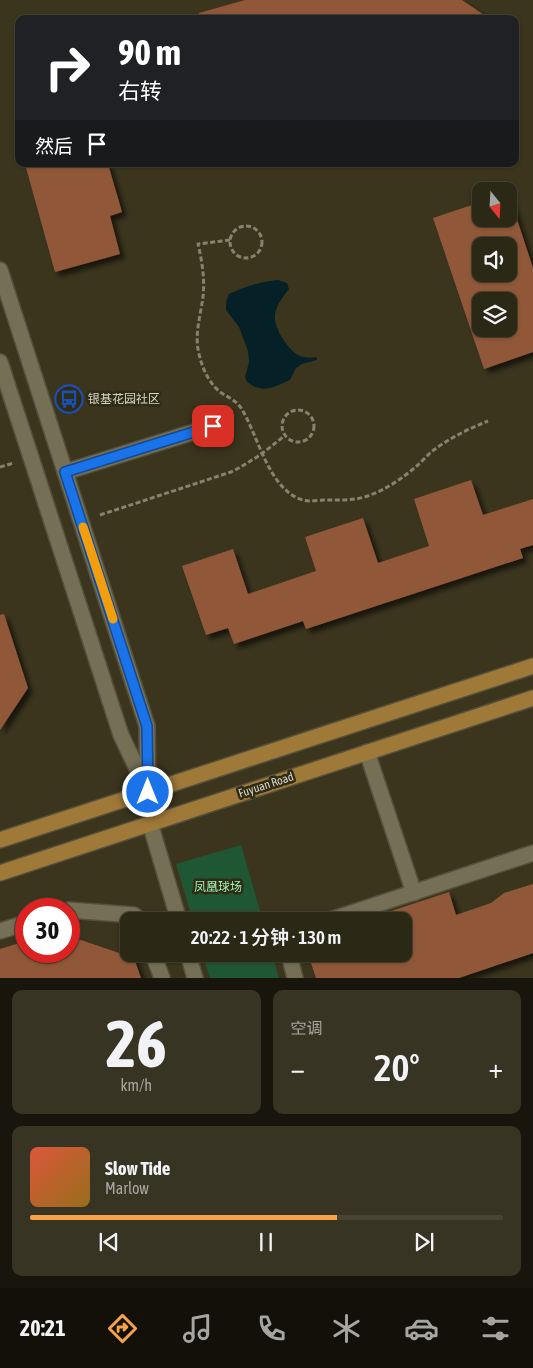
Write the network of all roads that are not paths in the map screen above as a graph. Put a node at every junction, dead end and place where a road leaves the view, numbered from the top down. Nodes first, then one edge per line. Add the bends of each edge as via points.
1 (0, 270) edge
2 (0, 362) edge
3 (213, 426) dead end
4 (65, 472) junction
5 (533, 666) edge
6 (532, 700) edge
7 (367, 752) junction
8 (148, 792) junction
9 (150, 824) junction
10 (0, 840) edge
11 (533, 853) edge
12 (0, 873) edge
13 (414, 893) junction
14 (80, 911) edge
15 (176, 912) edge
16 (355, 912) edge
17 (120, 914) edge
18 (15, 926) edge
19 (0, 931) edge
20 (157, 962) edge
21 (190, 962) edge
22 (291, 962) edge
23 (162, 978) edge
24 (195, 978) edge
25 (295, 978) edge

1 - 4 street
2 - 8 street via 121,735
3 - 4 street
4 - 8 street via 147,726
5 - 8 main road
6 - 7 main road, Fuyuan Road
7 - 9 main road, Fuyuan Road
7 - 13 street
8 - 10 main road
9 - 12 main road, Fuyuan Road
9 - 15 street
11 - 13 street
13 - 16 street
14 - 17 street
18 - 19 street
20 - 23 street
21 - 24 street
22 - 25 street

